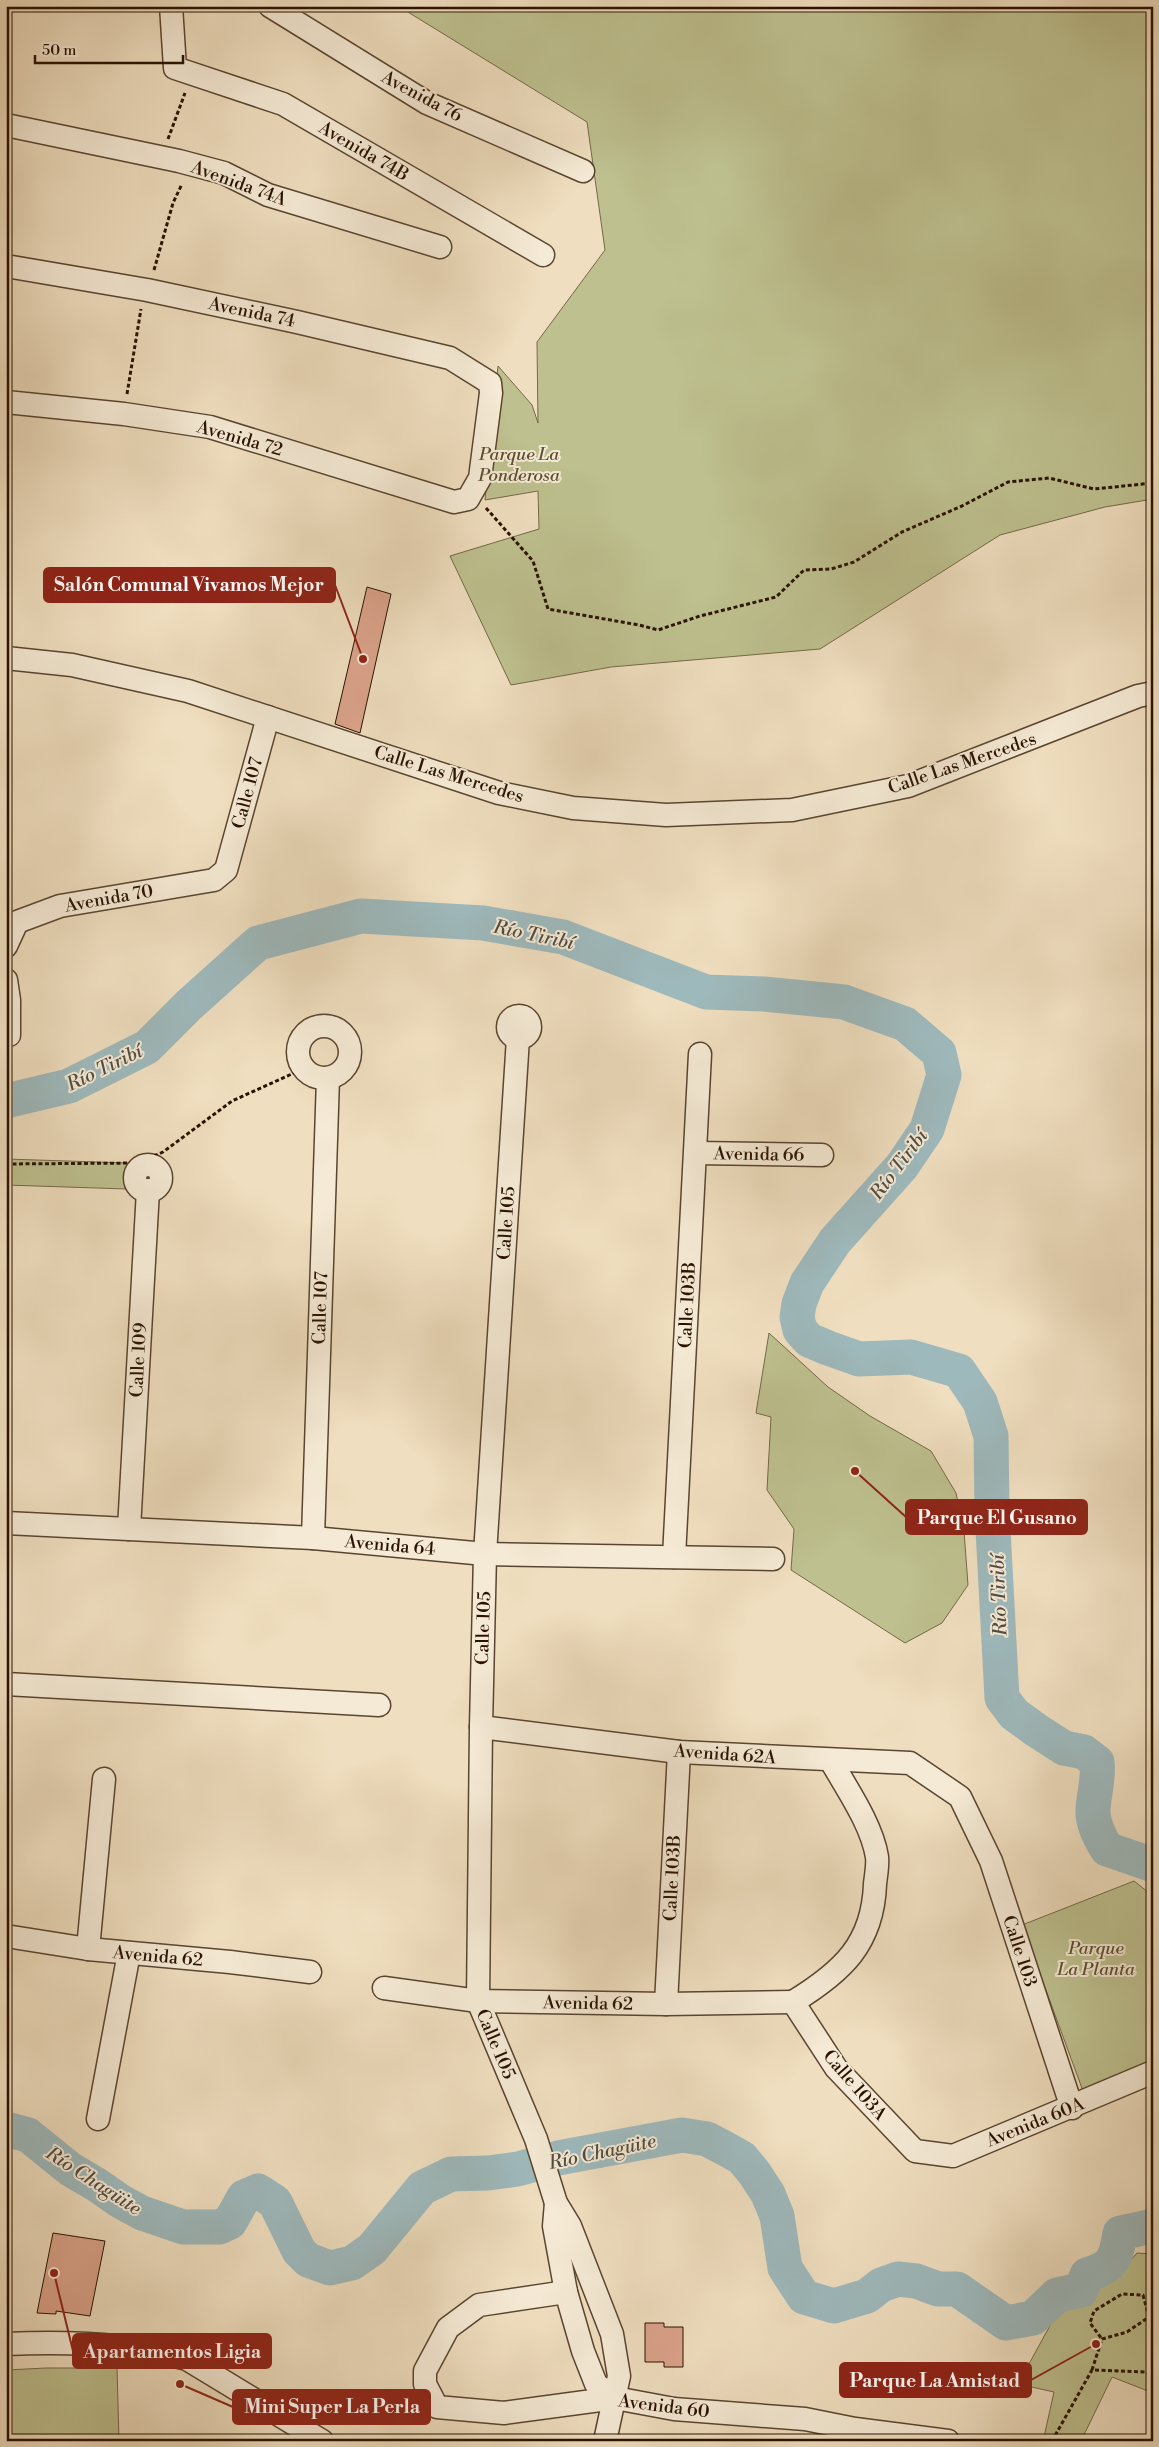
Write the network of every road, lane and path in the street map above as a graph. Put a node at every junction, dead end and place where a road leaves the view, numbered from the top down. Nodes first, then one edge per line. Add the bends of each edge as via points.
1 (171, 6) edge
2 (270, 6) edge
3 (184, 71) junction
4 (6, 125) edge
5 (161, 158) junction
6 (187, 164) junction
7 (582, 171) dead end
8 (440, 247) dead end
9 (543, 256) dead end
10 (6, 266) edge
11 (147, 290) junction
12 (6, 402) edge
13 (124, 414) junction
14 (1153, 483) edge
15 (468, 499) junction
16 (6, 658) edge
17 (1153, 693) edge
18 (268, 717) junction
19 (226, 870) joint
20 (6, 946) edge
21 (6, 980) edge
22 (6, 1036) edge
23 (518, 1038) dead end
24 (700, 1054) dead end
25 (294, 1073) dead end
26 (328, 1078) dead end
27 (696, 1153) junction
28 (822, 1156) dead end
29 (6, 1164) edge
30 (148, 1190) dead end
31 (6, 1523) edge
32 (129, 1529) junction
33 (313, 1538) junction
34 (485, 1554) junction
35 (674, 1557) junction
36 (773, 1559) dead end
37 (6, 1684) edge
38 (379, 1705) dead end
39 (481, 1727) junction
40 (679, 1752) junction
41 (831, 1761) junction
42 (104, 1779) dead end
43 (960, 1797) joint
44 (6, 1936) edge
45 (88, 1949) junction
46 (128, 1953) junction
47 (310, 1972) dead end
48 (384, 1988) dead end
49 (478, 2001) junction
50 (793, 2002) junction
51 (666, 2004) junction
52 (1153, 2072) edge
53 (1072, 2108) junction
54 (98, 2119) dead end
55 (915, 2151) joint
56 (556, 2203) junction
57 (566, 2292) junction
58 (1102, 2339) junction
59 (6, 2344) edge
60 (1092, 2370) junction
61 (1153, 2376) edge
62 (615, 2398) junction
63 (853, 2435) edge
64 (316, 2439) edge
65 (605, 2441) edge
66 (948, 2441) edge
67 (1052, 2441) edge

1 - 3 street
2 - 7 street, Avenida 76 via 427,103
3 - 5 path
3 - 9 street, Avenida 74B via 283,104
4 - 5 street, Avenida 74A
5 - 6 street, Avenida 74A
6 - 8 street, Avenida 74A via 224,173 268,195
6 - 11 path
10 - 11 street, Avenida 74
11 - 13 path via 139,314
11 - 15 street, Avenida 74 via 450,358 490,383 480,478
12 - 13 street, Avenida 72
13 - 15 street, Avenida 72 via 210,427 454,502
14 - 15 path via 1094,489 1049,478 1008,482 902,532 854,562 831,569 804,570 776,597 658,630 640,624 548,609 532,561 489,509
16 - 18 street, Calle Las Mercedes via 72,665 188,691
17 - 18 street, Calle Las Mercedes via 1138,696 908,786 792,810 666,815 573,808 498,793
18 - 19 street, Calle 107
19 - 20 street, Avenida 70 via 214,880 60,906 17,922
21 - 22 street via 9,1000 9,1035
23 - 34 street, Calle 105
24 - 27 street, Calle 103B
25 - 29 path via 232,1101 163,1152 138,1163
26 - 33 street, Calle 107
27 - 28 street, Avenida 66
27 - 35 street, Calle 103B
30 - 32 street, Calle 109
31 - 32 street, Avenida 64
32 - 33 street, Avenida 64
33 - 34 street, Avenida 64
34 - 35 street, Avenida 64
34 - 39 street, Calle 105
35 - 36 street, Avenida 64
37 - 38 street
39 - 40 street, Avenida 62A
39 - 49 street, Calle 105
40 - 41 street, Avenida 62A
40 - 51 street, Calle 103B
41 - 43 street, Avenida 62A via 910,1763
41 - 50 street via 861,1812 877,1857 874,1909 858,1948 821,1985
42 - 45 street
43 - 53 street, Calle 103 via 991,1862
44 - 45 street, Avenida 62
45 - 46 street, Avenida 62
46 - 47 street, Avenida 62
46 - 54 street
48 - 49 street, Avenida 62
49 - 51 street, Avenida 62
49 - 56 street, Calle 105 via 542,2153
50 - 51 street, Avenida 62
50 - 55 street, Calle 103A via 836,2068
52 - 53 street, Avenida 60A
53 - 55 street, Avenida 60A via 952,2156
56 - 57 street, Calle 105 via 554,2226
56 - 62 street, Calle 105 via 570,2226 612,2334 619,2376
57 - 62 street, Calle 105 via 596,2384
57 - 62 street, Avenida 60 via 479,2305 448,2328 425,2371 425,2384 437,2407 504,2412
58 - 58 path via 1127,2332 1148,2317 1143,2295 1122,2294 1094,2311 1090,2322
58 - 60 path
59 - 64 street via 74,2343 163,2353 186,2359
60 - 61 path via 1145,2372
60 - 67 path
62 - 63 street, Avenida 60 via 674,2409 805,2419
62 - 65 street, Calle 105
63 - 66 street, Avenida 60

